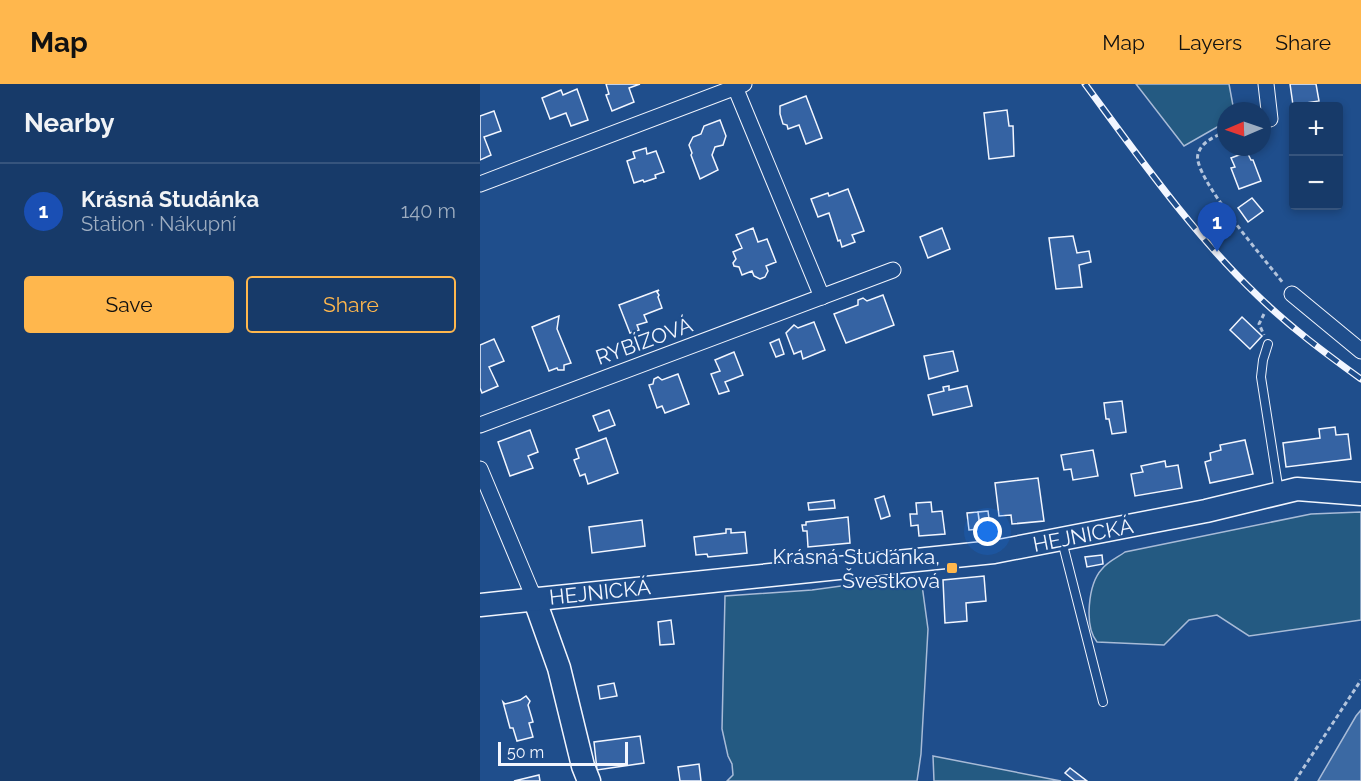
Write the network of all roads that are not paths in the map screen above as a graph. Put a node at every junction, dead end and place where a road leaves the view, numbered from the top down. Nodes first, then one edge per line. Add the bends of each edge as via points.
1 (1266, 84) edge
2 (740, 86) edge
3 (1268, 102) edge
4 (480, 184) edge
5 (893, 270) dead end
6 (1292, 294) road end
7 (822, 297) junction
8 (1268, 345) road end
9 (1361, 351) edge
10 (480, 425) edge
11 (480, 469) edge
12 (1279, 494) junction
13 (1361, 494) edge
14 (1062, 540) junction
15 (534, 598) junction
16 (480, 605) edge
17 (1103, 702) dead end
18 (589, 781) edge

1 - 3 street
2 - 4 street
2 - 7 street
5 - 7 street, RYBÍZOVÁ
6 - 9 street
7 - 10 street, RYBÍZOVÁ
8 - 12 lane via 1261,377
11 - 15 street
12 - 13 main road, HEJNICKÁ via 1298,489
12 - 14 main road, HEJNICKÁ
14 - 15 main road, HEJNICKÁ via 994,552
14 - 17 lane
15 - 16 main road, HEJNICKÁ
15 - 18 main road via 559,668

